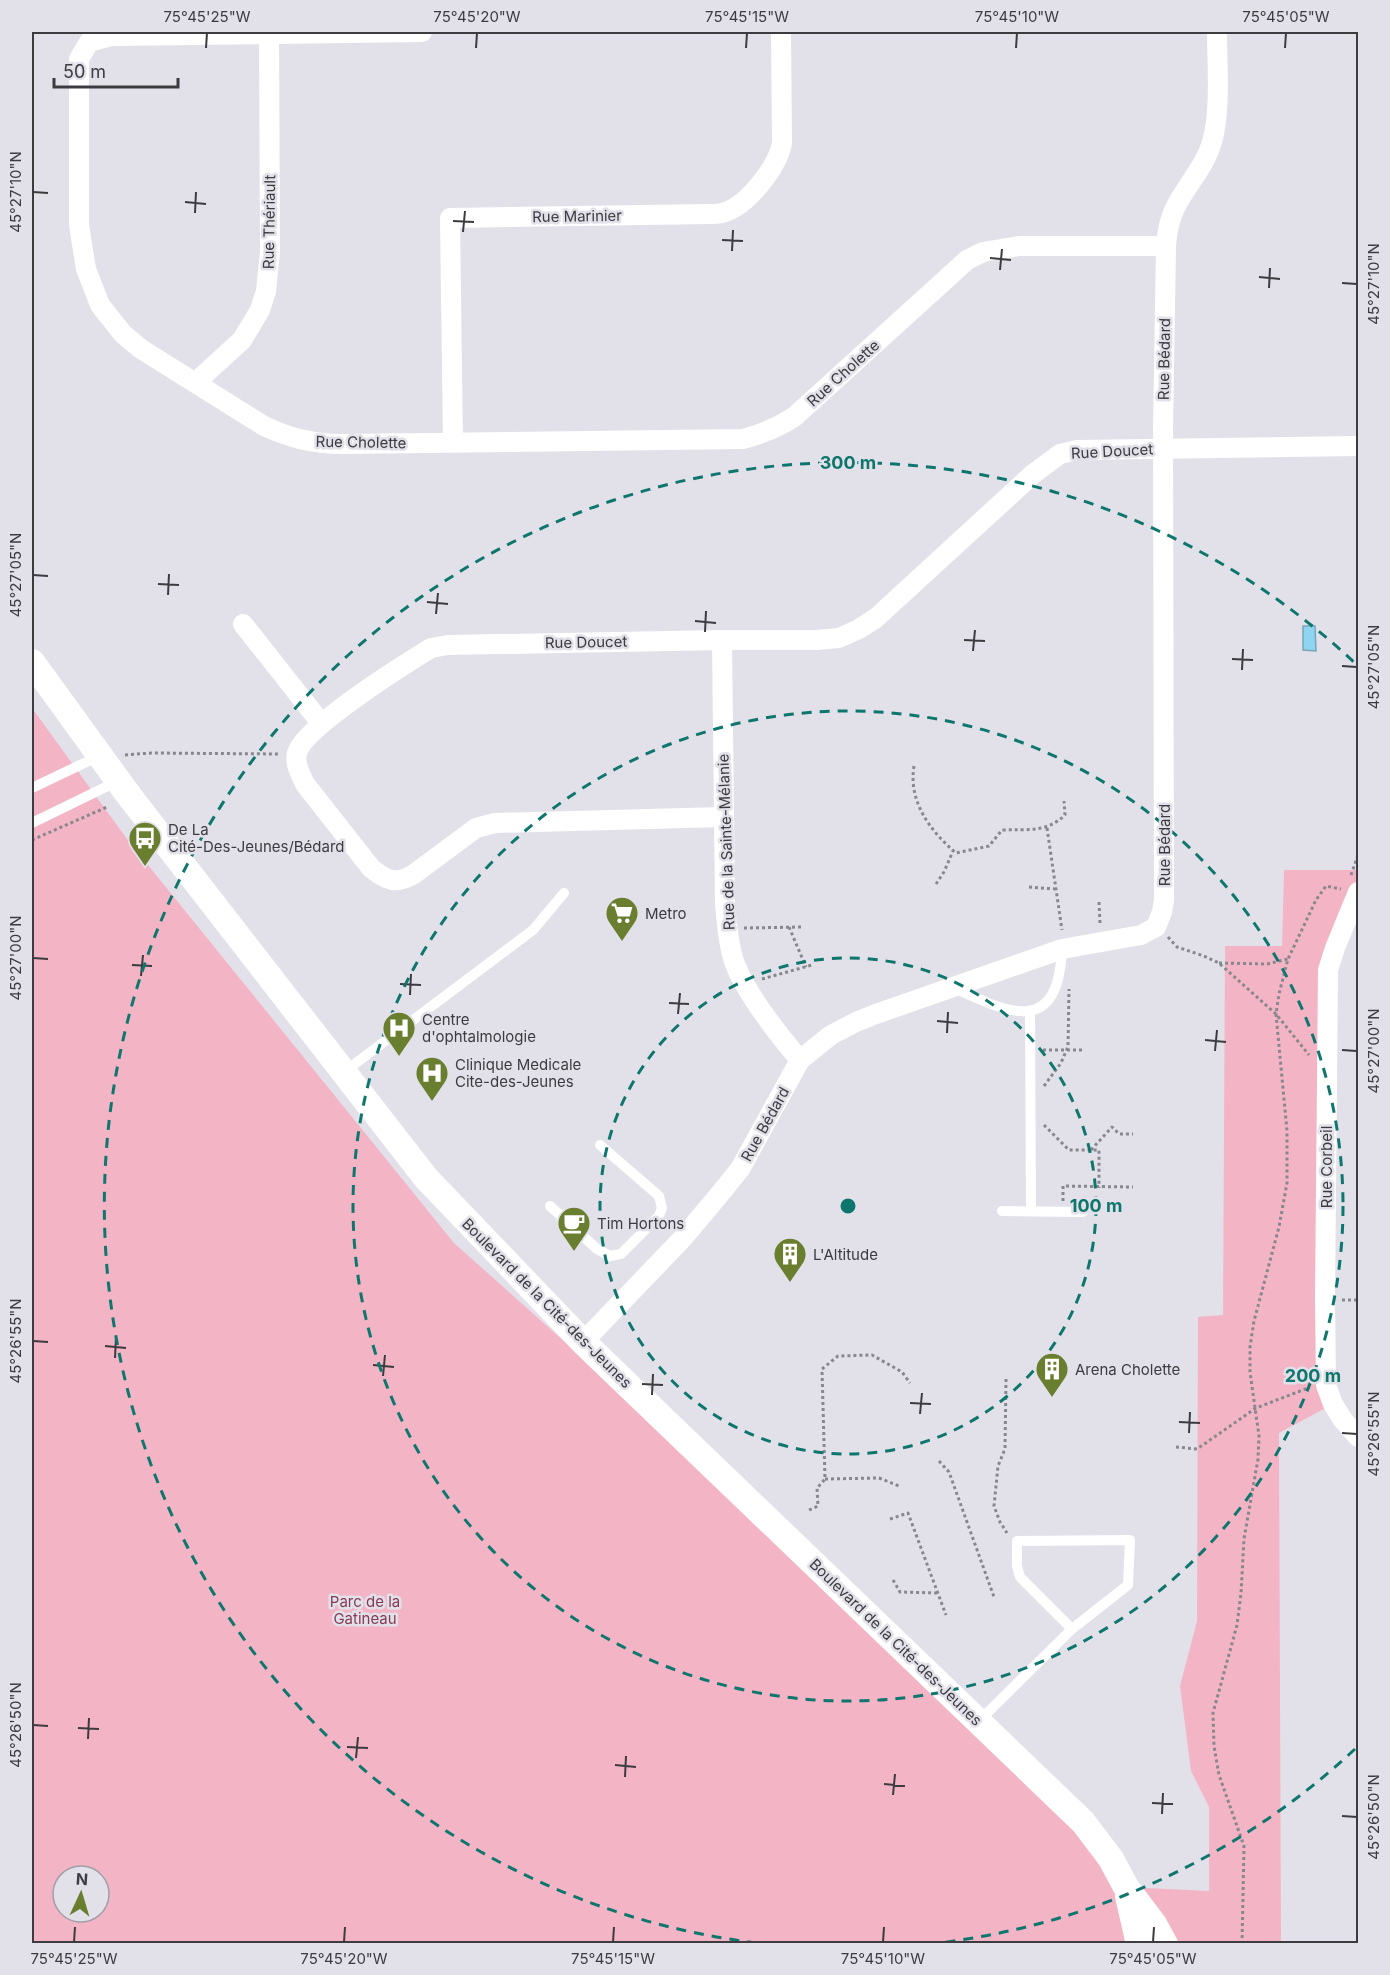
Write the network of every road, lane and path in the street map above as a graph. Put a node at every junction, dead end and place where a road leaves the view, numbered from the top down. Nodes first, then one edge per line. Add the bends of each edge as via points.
1 (423, 32) edge
2 (782, 32) edge
3 (1218, 32) edge
4 (269, 34) junction
5 (1166, 246) junction
6 (195, 383) junction
7 (453, 443) junction
8 (1359, 446) edge
9 (1163, 449) junction
10 (243, 624) dead end
11 (722, 640) junction
12 (32, 662) edge
13 (321, 723) junction
14 (125, 754) dead end
15 (296, 754) junction
16 (99, 756) junction
17 (914, 766) dead end
18 (118, 781) junction
19 (32, 788) edge
20 (1064, 801) dead end
21 (107, 807) dead end
22 (723, 817) junction
23 (32, 823) edge
24 (1047, 828) junction
25 (32, 840) edge
26 (953, 851) junction
27 (936, 884) dead end
28 (1029, 887) dead end
29 (1055, 889) junction
30 (1352, 891) edge
31 (564, 893) dead end
32 (1099, 902) dead end
33 (1100, 923) dead end
34 (744, 927) dead end
35 (788, 927) junction
36 (802, 927) dead end
37 (1167, 936) dead end
38 (1062, 940) junction
39 (1288, 959) junction
40 (1219, 963) junction
41 (812, 965) dead end
42 (806, 967) junction
43 (762, 979) dead end
44 (1069, 981) dead end
45 (951, 987) junction
46 (1030, 1011) junction
47 (1276, 1014) junction
48 (1031, 1049) junction
49 (1067, 1050) junction
50 (1083, 1050) dead end
51 (800, 1060) junction
52 (343, 1072) junction
53 (1327, 1073) junction
54 (1044, 1096) dead end
55 (1030, 1123) junction
56 (1133, 1134) dead end
57 (600, 1145) dead end
58 (1090, 1150) junction
59 (1133, 1187) dead end
60 (1099, 1188) junction
61 (549, 1206) dead end
62 (1002, 1211) dead end
63 (1031, 1211) junction
64 (1063, 1212) junction
65 (1083, 1212) dead end
66 (583, 1342) junction
67 (1006, 1378) dead end
68 (910, 1383) dead end
69 (1308, 1388) dead end
70 (1256, 1408) junction
71 (1359, 1437) edge
72 (1176, 1447) dead end
73 (939, 1461) dead end
74 (825, 1479) junction
75 (899, 1486) dead end
76 (809, 1510) dead end
77 (890, 1519) dead end
78 (1008, 1534) dead end
79 (893, 1580) dead end
80 (938, 1593) junction
81 (994, 1597) dead end
82 (946, 1615) dead end
83 (1072, 1629) junction
84 (979, 1721) junction
85 (1126, 1887) junction
86 (1138, 1944) edge
87 (1165, 1944) edge
88 (1242, 1944) edge

1 - 4 street, Rue Cholette
2 - 7 street, Rue Marinier via 780,155 744,200 726,212 450,218
3 - 5 street, Rue Bédard via 1212,143 1176,207 1168,226
4 - 6 street, Rue Thériault via 270,252 266,291 242,340
4 - 6 street, Rue Cholette via 100,38 89,42 79,59 79,225 92,288 123,334
5 - 7 street, Rue Cholette via 1019,246 983,252 968,260 794,417 762,435 743,439
5 - 9 street, Rue Bédard
6 - 7 street, Rue Cholette via 264,426 302,441
8 - 9 street, Rue Doucet
9 - 11 street, Rue Doucet via 1077,450 1060,454 1033,474 876,618 840,638
9 - 38 street, Rue Bédard via 1162,912 1156,927 1141,935
10 - 13 street
11 - 13 street, Rue Doucet via 431,648
11 - 22 street, Rue de la Sainte-Mélanie
12 - 16 street, Boulevard de la Cité-des-Jeunes
13 - 15 street, Rue Doucet
14 - 15 path
15 - 22 street via 297,768 305,784 371,868 392,881 414,874 485,824
16 - 18 street, Boulevard de la Cité-des-Jeunes
16 - 19 lane
17 - 26 path via 911,779 925,817 938,839
18 - 23 lane
18 - 52 street, Boulevard de la Cité-des-Jeunes
20 - 24 path via 1065,815
21 - 25 path
22 - 51 street, Rue de la Sainte-Mélanie via 725,910 735,963 751,993
24 - 26 path via 1002,830 989,846 956,854
24 - 29 path
26 - 27 path
28 - 29 path
29 - 38 path
30 - 39 path via 1329,885 1323,889
30 - 53 street, Rue Corbeil via 1328,970
31 - 52 lane via 533,930
32 - 33 path
34 - 35 path
35 - 36 path
35 - 42 path
37 - 40 path via 1177,947
38 - 45 street, Rue Bédard
38 - 46 lane via 1054,993 1044,1006
39 - 40 path
39 - 47 path
40 - 47 path
41 - 42 path
42 - 43 path
44 - 49 path
45 - 46 lane via 995,1007
45 - 51 street, Rue Bédard via 856,1022 831,1035
46 - 48 lane
47 - 53 path
47 - 70 path via 1287,1131 1287,1183 1250,1347
48 - 49 path
48 - 55 lane
49 - 50 path
49 - 54 path via 1044,1086
51 - 66 street, Rue Bédard via 740,1169 680,1240
52 - 66 street, Boulevard de la Cité-des-Jeunes via 426,1179
53 - 71 street, Rue Corbeil via 1326,1385 1343,1420
55 - 58 path via 1043,1124 1069,1150
55 - 63 lane
56 - 58 path via 1119,1134 1112,1127
57 - 61 lane via 659,1196 659,1216 621,1254 610,1256
58 - 60 path via 1099,1150
59 - 60 path
60 - 64 path via 1063,1186
62 - 63 lane
63 - 64 lane
64 - 65 lane
66 - 84 street, Boulevard de la Cité-des-Jeunes
67 - 78 path via 1005,1449 998,1466 994,1506
68 - 74 path via 902,1372 872,1355 838,1356 822,1369
69 - 70 path
70 - 72 path via 1197,1449
70 - 88 path via 1258,1459 1244,1539 1237,1625 1215,1705 1213,1730 1219,1775 1244,1846
73 - 81 path via 949,1472
74 - 75 path via 879,1478
74 - 76 path via 816,1488 818,1506
77 - 80 path via 908,1513
79 - 80 path via 900,1592
80 - 82 path
83 - 83 lane via 1128,1585 1130,1540 1017,1541 1020,1577
83 - 84 lane
84 - 85 street, Boulevard de la Cité-des-Jeunes via 1083,1822
85 - 86 street, Boulevard de la Cité-des-Jeunes
85 - 87 street, Boulevard de la Cité-des-Jeunes

